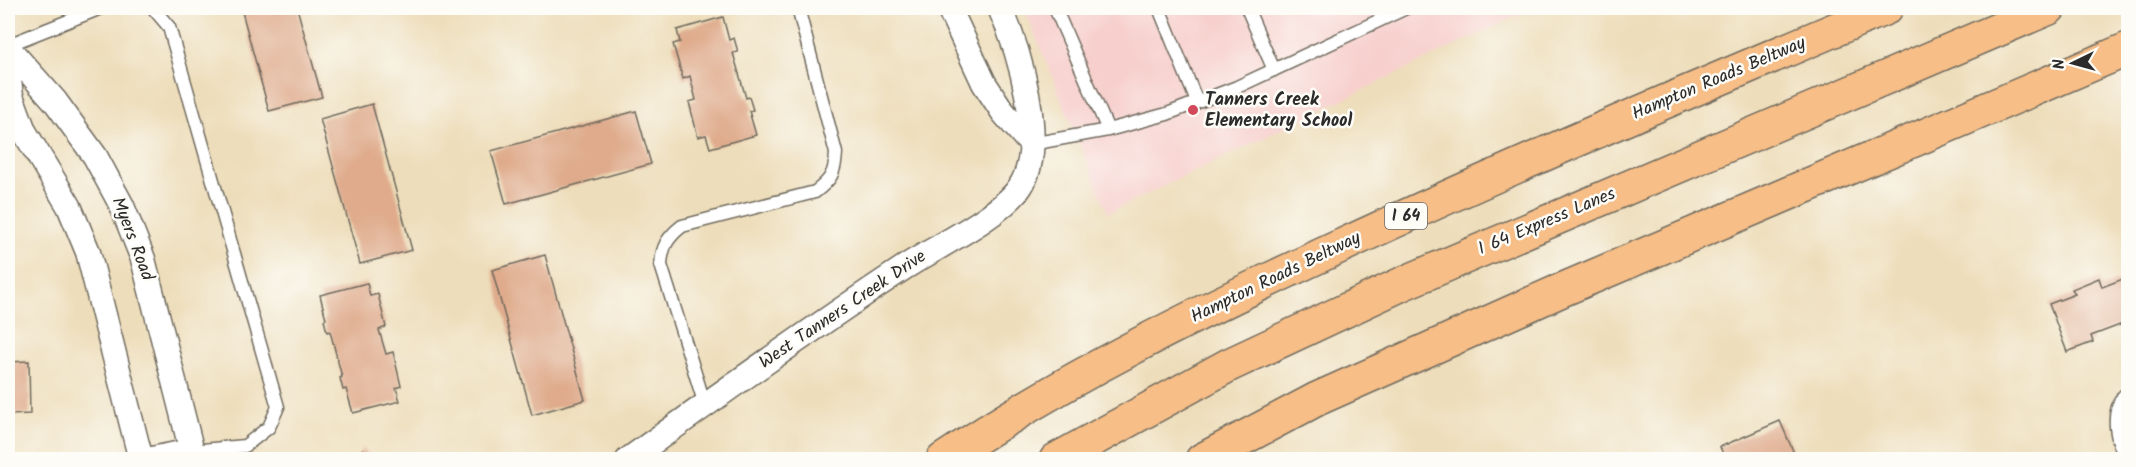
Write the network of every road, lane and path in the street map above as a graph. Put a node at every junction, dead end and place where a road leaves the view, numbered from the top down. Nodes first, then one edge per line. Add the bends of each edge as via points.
1 (101, 8) edge
2 (153, 8) edge
3 (798, 8) edge
4 (949, 8) edge
5 (1000, 8) edge
6 (1055, 8) edge
7 (1159, 8) edge
8 (1247, 8) edge
9 (1406, 8) edge
10 (1886, 8) edge
11 (2049, 8) edge
12 (8, 46) edge
13 (2128, 49) edge
14 (1274, 70) junction
15 (8, 72) edge
16 (1197, 102) junction
17 (1108, 130) junction
18 (1031, 144) junction
19 (2128, 400) edge
20 (705, 405) junction
21 (2128, 448) edge
22 (193, 455) edge
23 (141, 459) edge
24 (147, 459) edge
25 (628, 459) edge
26 (943, 459) edge
27 (1056, 459) edge
28 (1202, 459) edge

1 - 12 lane
2 - 22 lane via 169,27 278,407 269,427 245,446
3 - 20 lane via 836,153 828,183 815,192 682,226 669,236 662,251 661,265
4 - 18 street via 984,83
5 - 18 street, West Tanners Creek Drive via 1025,82
6 - 17 lane
7 - 16 lane
8 - 14 lane
9 - 14 lane
10 - 26 highway, Hampton Roads Beltway / I 64 via 1425,207 1258,285 1006,418
11 - 27 highway, I 64 Express Lanes via 1404,283 1229,365
12 - 22 street, Myers Road via 56,101 95,156 122,206 143,259
13 - 28 highway via 1564,289 1317,399
14 - 16 lane
15 - 23 street via 11,96 24,131 69,206 88,252
16 - 17 lane
17 - 18 lane
18 - 20 street, West Tanners Creek Drive via 1031,162 1021,187 1003,207 906,267
19 - 21 street via 2121,413
20 - 25 street, West Tanners Creek Drive
22 - 24 street

